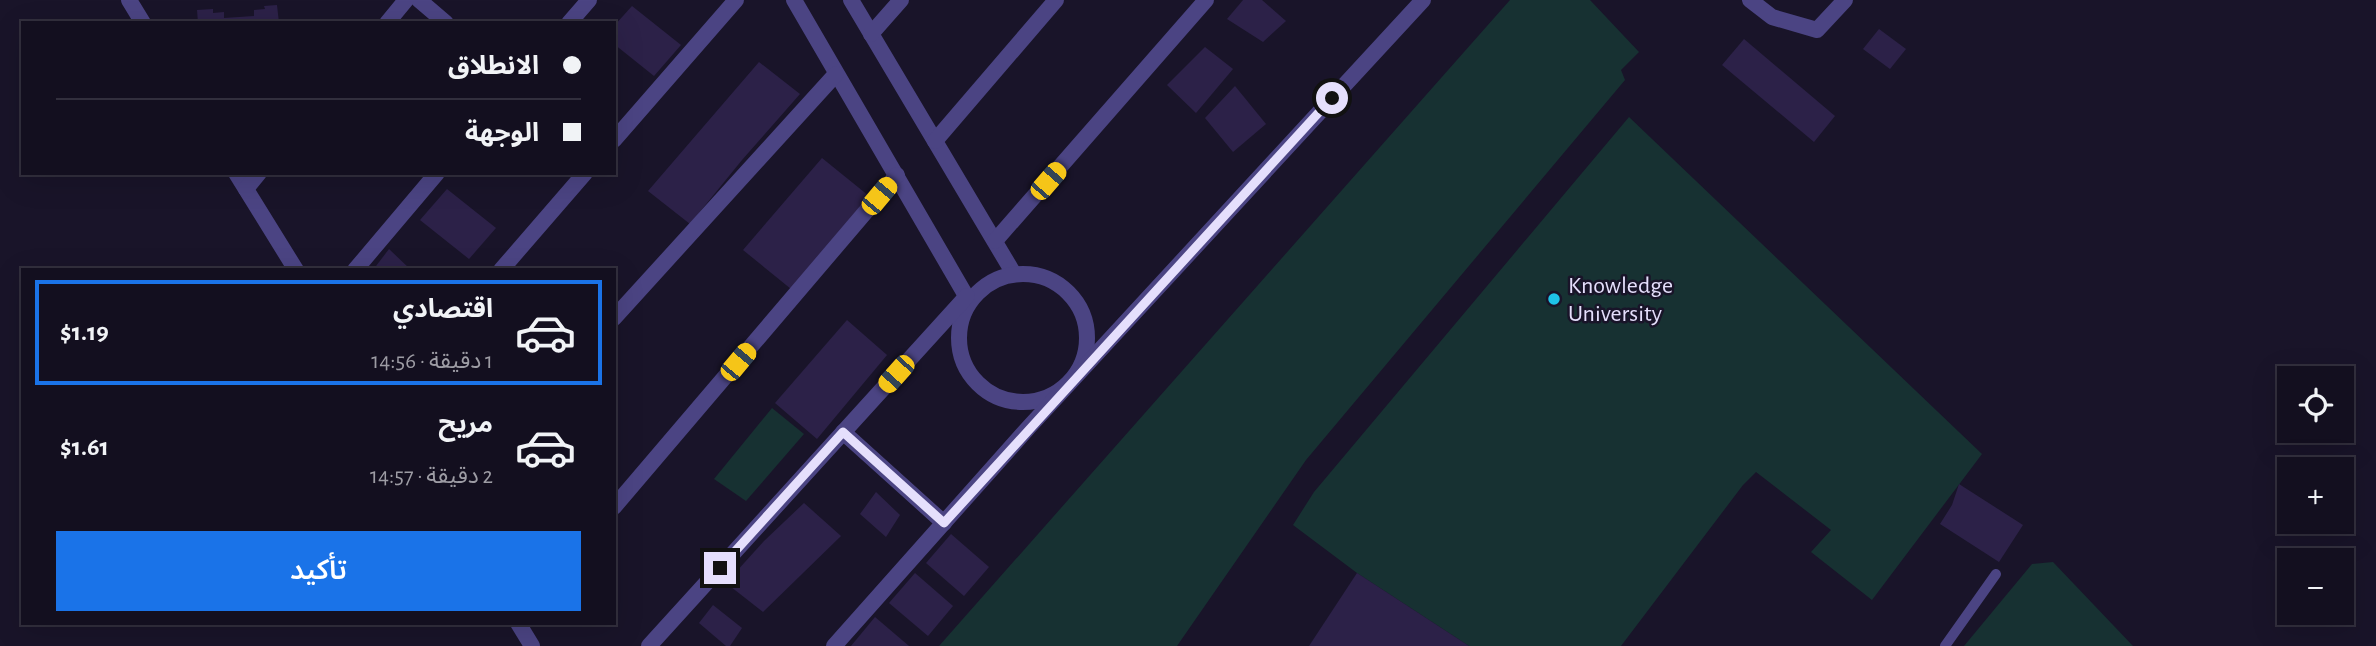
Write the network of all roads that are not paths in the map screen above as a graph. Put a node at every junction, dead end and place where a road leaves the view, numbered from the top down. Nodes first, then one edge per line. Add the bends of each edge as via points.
1 (129, 0) edge
2 (406, 0) edge
3 (419, 0) edge
4 (589, 0) edge
5 (736, 0) edge
6 (794, 0) edge
7 (851, 0) edge
8 (901, 0) edge
9 (1056, 0) edge
10 (1206, 0) edge
11 (1423, 0) edge
12 (1750, 0) edge
13 (1846, 0) edge
14 (142, 21) edge
15 (389, 21) edge
16 (444, 21) edge
17 (571, 21) edge
18 (872, 34) junction
19 (835, 74) junction
20 (616, 138) edge
21 (935, 141) junction
22 (237, 175) edge
23 (258, 175) edge
24 (435, 175) edge
25 (583, 175) edge
26 (897, 175) junction
27 (246, 189) junction
28 (995, 241) junction
29 (295, 268) edge
30 (357, 268) edge
31 (503, 268) edge
32 (1014, 274) junction
33 (968, 299) junction
34 (616, 316) edge
35 (1066, 387) junction
36 (843, 432) junction
37 (616, 505) edge
38 (944, 523) junction
39 (1996, 575) dead end
40 (518, 625) edge
41 (532, 646) edge
42 (649, 646) edge
43 (834, 646) edge
44 (1945, 646) edge

1 - 14 street
2 - 15 street
3 - 16 street
4 - 17 street
5 - 20 street
6 - 19 street
7 - 18 street
8 - 18 street
9 - 21 street
10 - 28 street
11 - 35 street
12 - 13 street via 1772,17 1817,30
18 - 21 street
19 - 26 street
19 - 34 street
21 - 28 street
22 - 27 street
23 - 27 street
24 - 30 street
25 - 31 street
26 - 33 street
26 - 37 street
27 - 29 street
28 - 32 street
32 - 33 street via 989,283
32 - 35 street via 1035,274 1055,281 1083,311 1087,352
33 - 35 street via 958,341 962,361 973,379 989,393 1028,403
33 - 36 street
35 - 38 street
36 - 38 street
36 - 42 street
38 - 43 street
39 - 44 street
40 - 41 street

